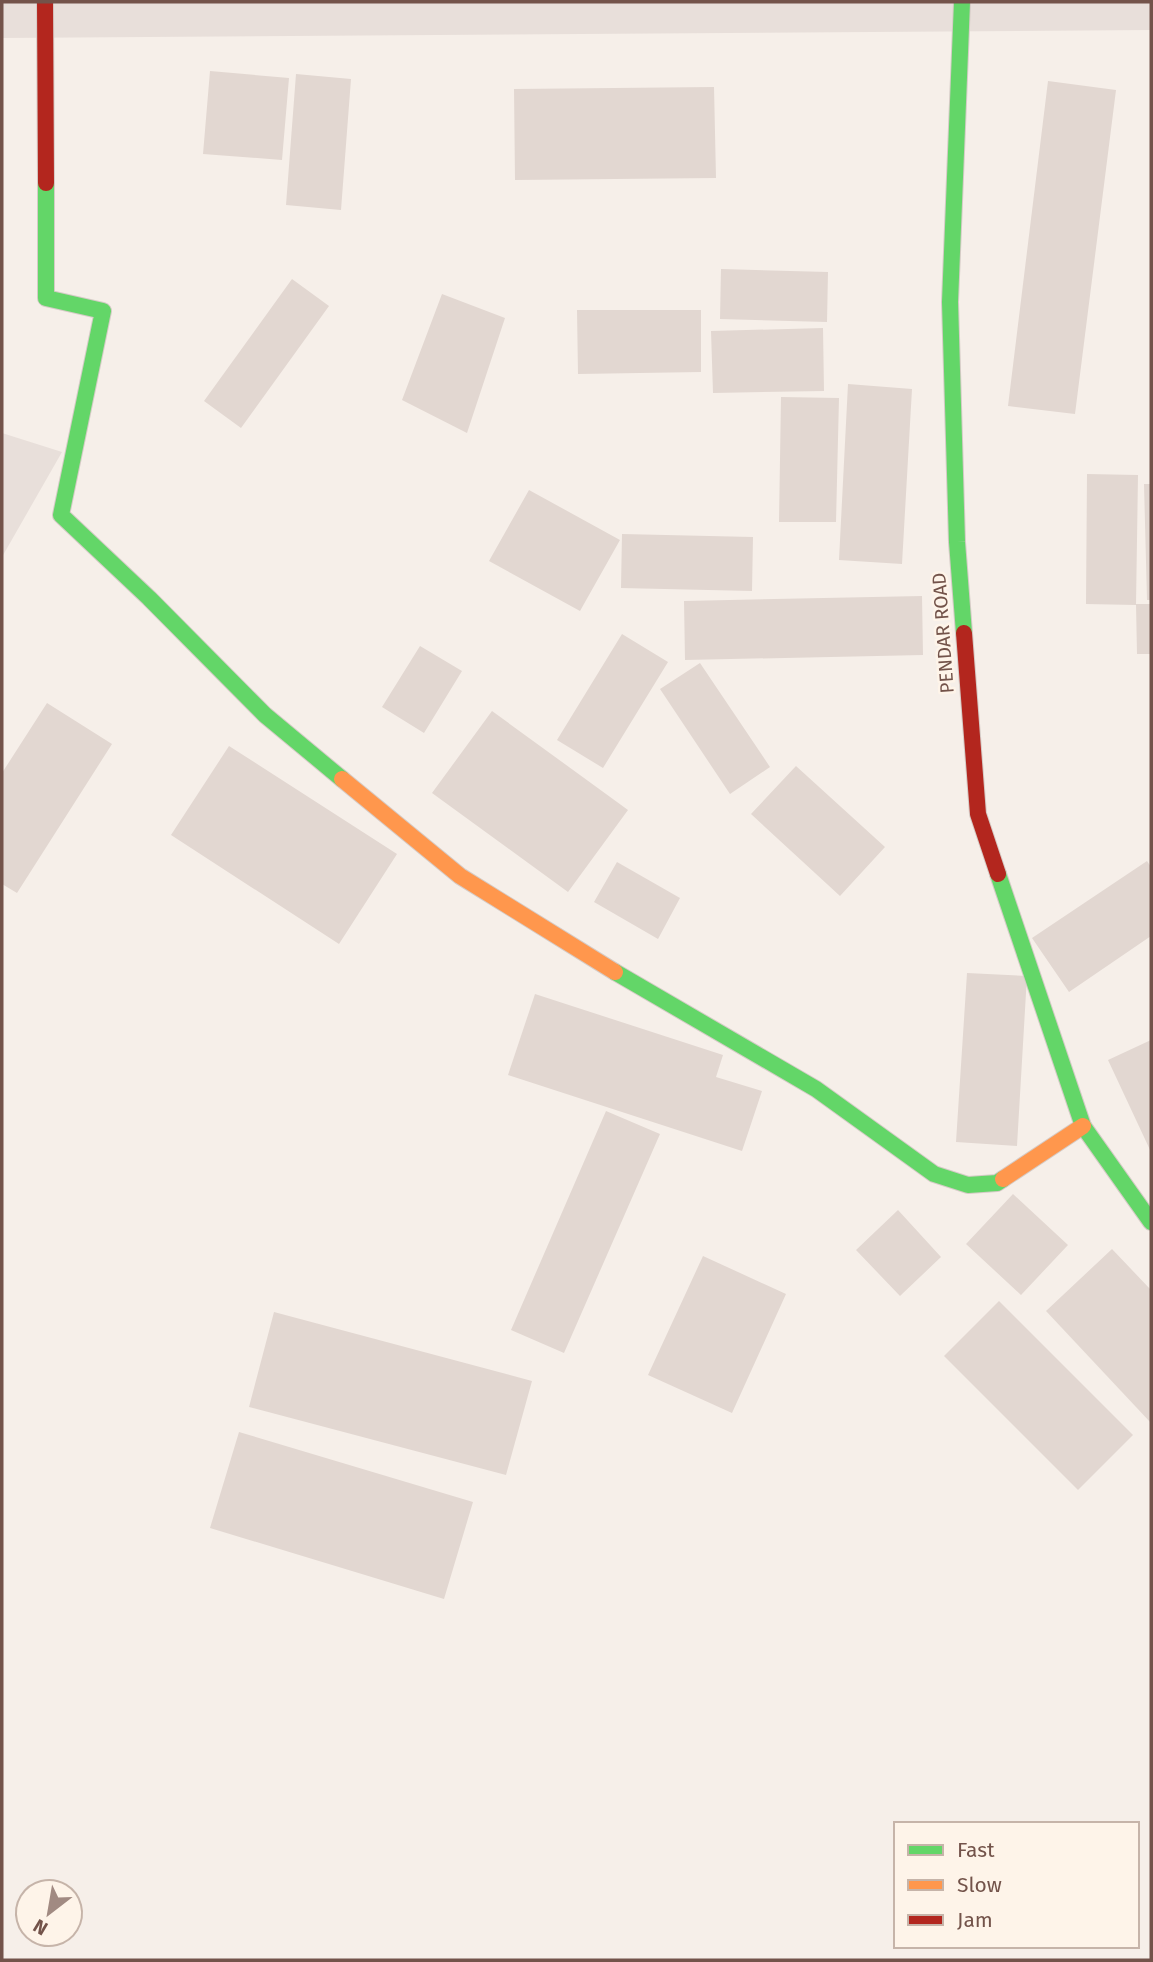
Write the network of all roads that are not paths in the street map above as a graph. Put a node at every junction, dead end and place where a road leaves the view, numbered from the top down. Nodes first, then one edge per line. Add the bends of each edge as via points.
1 (44, 2) edge
2 (962, 2) edge
3 (1083, 1126) junction
4 (1151, 1222) edge

1 - 3 street via 46,298 103,311 61,515 265,715 460,876 653,996 816,1089 934,1174 968,1185 997,1182
2 - 3 street, PENDAR ROAD via 950,302 957,542 978,814
3 - 4 street, PENDAR ROAD

